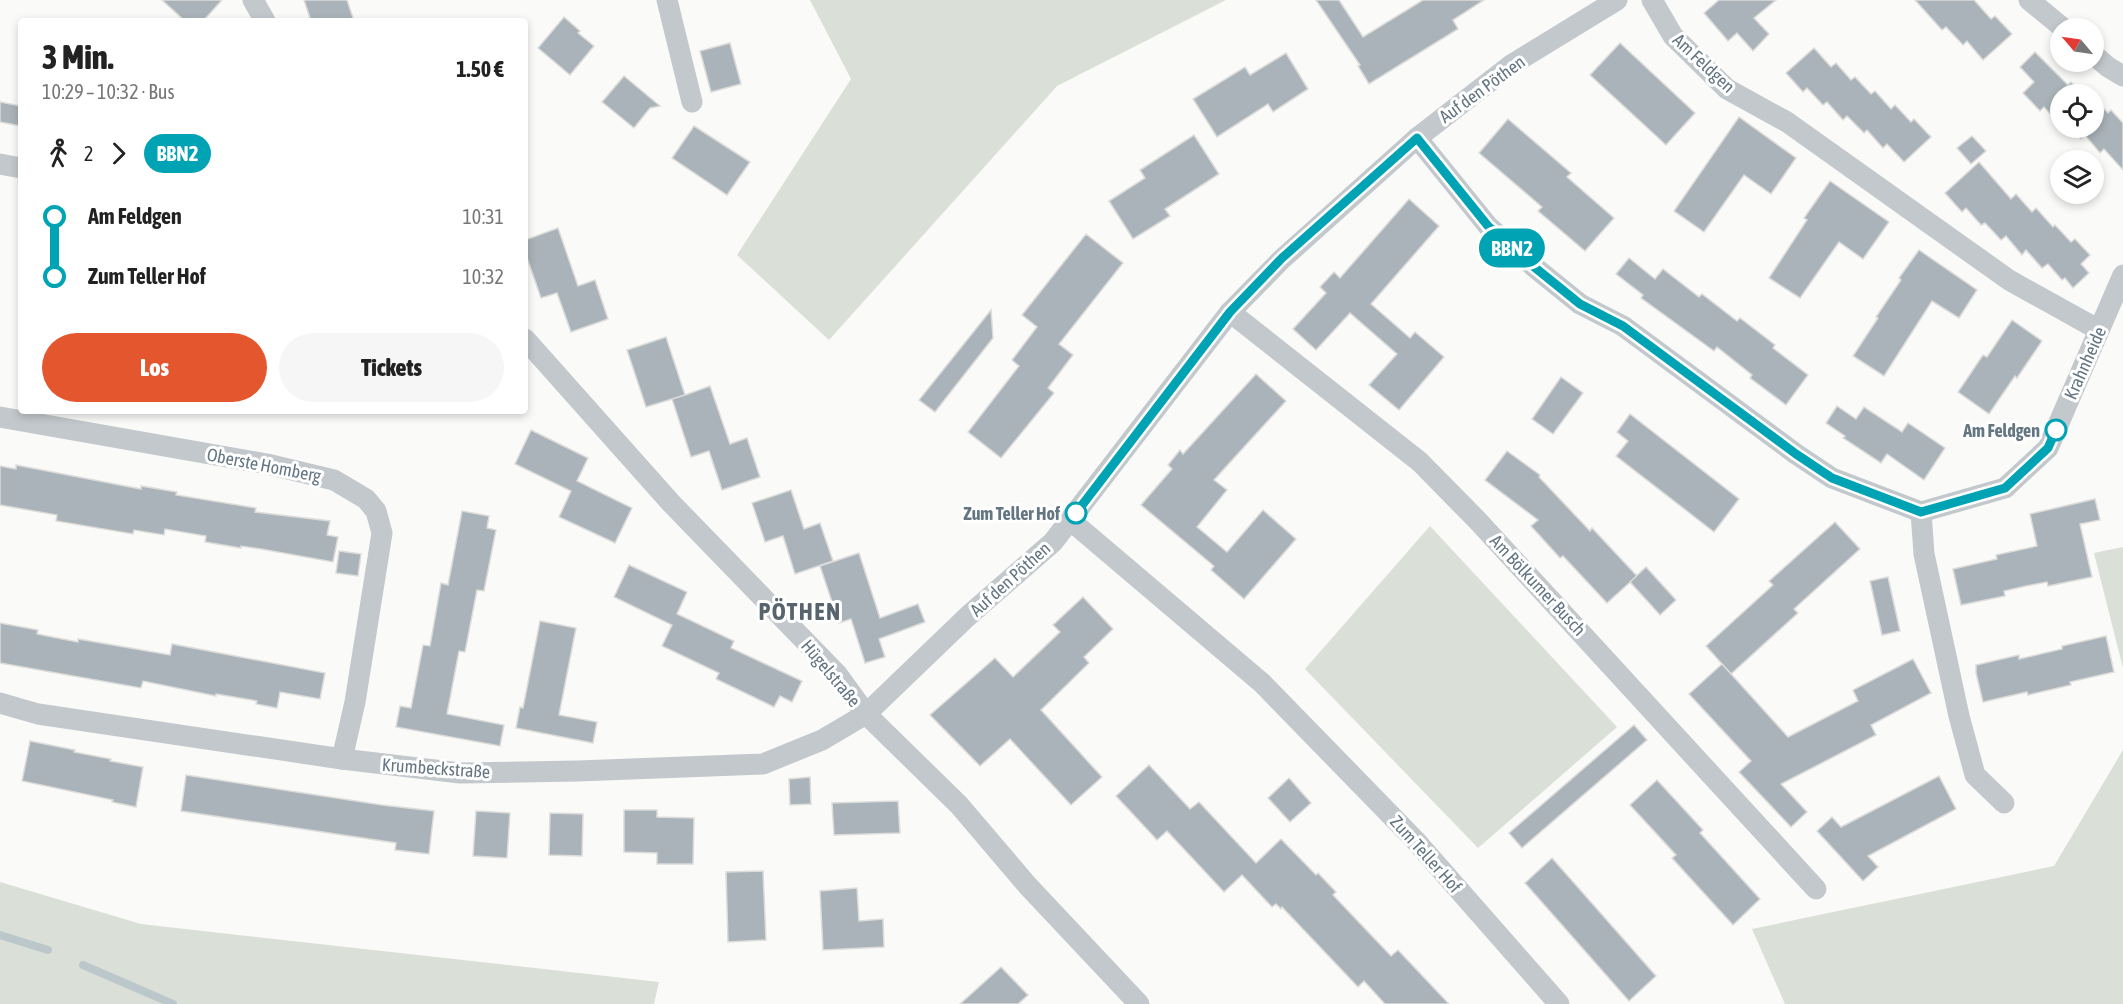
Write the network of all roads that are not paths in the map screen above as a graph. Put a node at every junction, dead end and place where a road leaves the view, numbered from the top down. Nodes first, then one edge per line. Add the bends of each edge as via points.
1 (253, 0) edge
2 (667, 0) edge
3 (1617, 0) edge
4 (1652, 0) edge
5 (2029, 0) edge
6 (263, 18) edge
7 (2051, 18) edge
8 (2104, 64) edge
9 (2123, 76) edge
10 (692, 102) dead end
11 (1417, 138) junction
12 (0, 164) edge
13 (18, 167) edge
14 (2123, 275) edge
15 (1230, 312) junction
16 (2099, 330) junction
17 (528, 342) edge
18 (0, 417) edge
19 (1921, 512) junction
20 (1070, 520) junction
21 (0, 703) edge
22 (866, 714) junction
23 (342, 759) junction
24 (2004, 803) dead end
25 (1816, 889) dead end
26 (1139, 1004) edge
27 (1559, 1004) edge

1 - 6 street
2 - 10 street
3 - 11 street, Auf den Pöthen via 1511,65
4 - 16 street, Am Feldgen via 1673,36 1727,88 1787,122 2009,280
5 - 7 street
8 - 9 street
11 - 15 street, Auf den Pöthen via 1282,258
11 - 19 street via 1488,226 1580,304 1623,326 1832,478
12 - 13 street
14 - 16 street, Krahnheide
15 - 20 street, Auf den Pöthen
15 - 25 street, Am Bölkumer Busch via 1420,462 1478,520
16 - 19 street, Krahnheide via 2048,448 2005,488
17 - 22 street, Hügelstraße via 671,503 837,674
18 - 23 street, Oberste Homberg via 267,464 334,480 366,500 376,511 382,532
19 - 24 street via 1927,565 1975,775
20 - 22 street, Auf den Pöthen via 1053,542 968,616
20 - 27 street, Zum Teller Hof via 1262,683 1415,840
21 - 23 street, Krumbeckstraße via 38,714
22 - 23 street, Krumbeckstraße via 822,740 763,764 460,773
22 - 26 street, Hügelstraße via 959,805 1028,886

